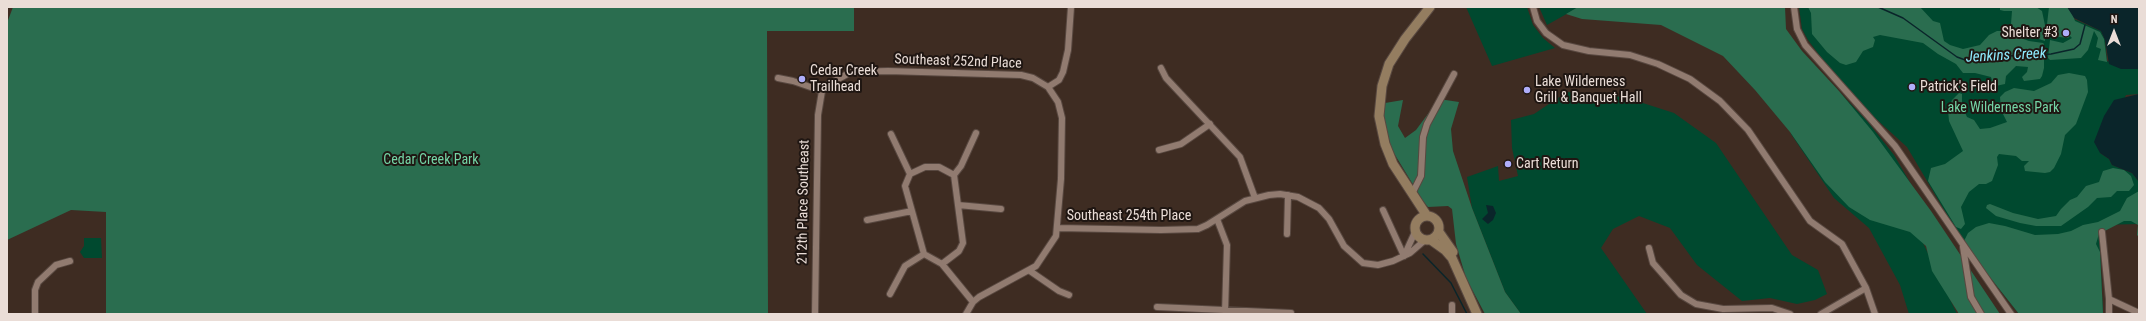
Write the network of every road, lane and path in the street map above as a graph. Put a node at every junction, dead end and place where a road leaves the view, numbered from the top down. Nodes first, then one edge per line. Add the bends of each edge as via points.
1 (1071, 7) edge
2 (1430, 7) edge
3 (1533, 7) edge
4 (1794, 7) edge
5 (1161, 68) dead end
6 (1454, 74) dead end
7 (778, 78) dead end
8 (1048, 87) junction
9 (822, 91) junction
10 (1210, 124) junction
11 (976, 133) dead end
12 (891, 134) dead end
13 (1159, 150) dead end
14 (910, 174) junction
15 (954, 175) junction
16 (1288, 195) junction
17 (1413, 196) junction
18 (1255, 198) junction
19 (958, 205) junction
20 (1001, 209) dead end
21 (1383, 210) dead end
22 (912, 211) junction
23 (1423, 217) junction
24 (1217, 219) junction
25 (867, 220) dead end
26 (1058, 228) junction
27 (1415, 232) junction
28 (1438, 232) junction
29 (2102, 232) dead end
30 (1288, 234) dead end
31 (1428, 240) junction
32 (1962, 245) junction
33 (1649, 248) dead end
34 (924, 254) junction
35 (1404, 256) junction
36 (70, 261) dead end
37 (942, 264) junction
38 (1030, 271) junction
39 (1461, 278) junction
40 (1866, 288) junction
41 (890, 294) dead end
42 (1069, 295) dead end
43 (2109, 299) junction
44 (972, 302) junction
45 (1452, 305) dead end
46 (1157, 307) dead end
47 (1713, 311) edge
48 (1225, 312) edge
49 (1291, 313) edge
50 (34, 314) edge
51 (815, 314) edge
52 (966, 314) edge
53 (1452, 314) edge
54 (1477, 314) edge
55 (1790, 314) edge
56 (1821, 314) edge
57 (1875, 314) edge
58 (1982, 314) edge
59 (2011, 314) edge
60 (2109, 314) edge
61 (2139, 314) edge

1 - 8 street via 1068,50 1063,72 1059,80
2 - 17 street via 1396,51 1384,75 1380,95 1379,116 1385,144 1393,164
3 - 40 street via 1546,33 1563,45 1588,52 1630,55 1658,64 1690,79 1720,101 1748,130 1810,221 1842,244
4 - 32 street via 1797,29 1805,45 1895,146
5 - 10 street via 1166,78
6 - 17 street via 1427,124 1421,148 1421,176
7 - 9 street
8 - 9 street, Southeast 252nd Place via 1033,78 1021,75 860,71 833,80
8 - 26 street via 1058,102 1062,118
9 - 51 street, 212th Place Southeast via 818,115
10 - 13 street via 1181,144
10 - 18 street via 1240,156
11 - 15 street via 961,166
12 - 14 street
14 - 15 street via 920,168 932,166
14 - 22 street via 905,186
15 - 19 street
16 - 18 street, Southeast 254th Place
16 - 30 street
16 - 35 street, Southeast 254th Place via 1298,197 1319,208 1329,219 1344,246 1363,263 1384,264
17 - 23 street
18 - 24 street, Southeast 254th Place
19 - 20 street
19 - 37 street via 963,243 959,251
21 - 35 street
22 - 25 street
22 - 34 street
23 - 27 street via 1415,225
23 - 28 street via 1437,221
24 - 26 street, Southeast 254th Place via 1198,229 1185,230
24 - 48 street via 1227,245
26 - 38 street via 1052,244
27 - 31 street via 1418,237
27 - 35 street
28 - 31 street
28 - 39 street via 1455,255
29 - 43 street
31 - 35 street, Southeast 254th Place
31 - 39 street via 1445,250
32 - 58 street via 1970,296
32 - 59 street
33 - 47 street via 1653,263 1682,295
34 - 37 street
34 - 41 street via 906,266
36 - 50 street via 56,265 38,282
37 - 44 street
38 - 42 street
38 - 44 street
39 - 54 street
40 - 56 street
40 - 57 street
43 - 60 street
43 - 61 street
44 - 52 street
45 - 53 street
46 - 48 street
47 - 55 street via 1763,307
48 - 49 street

